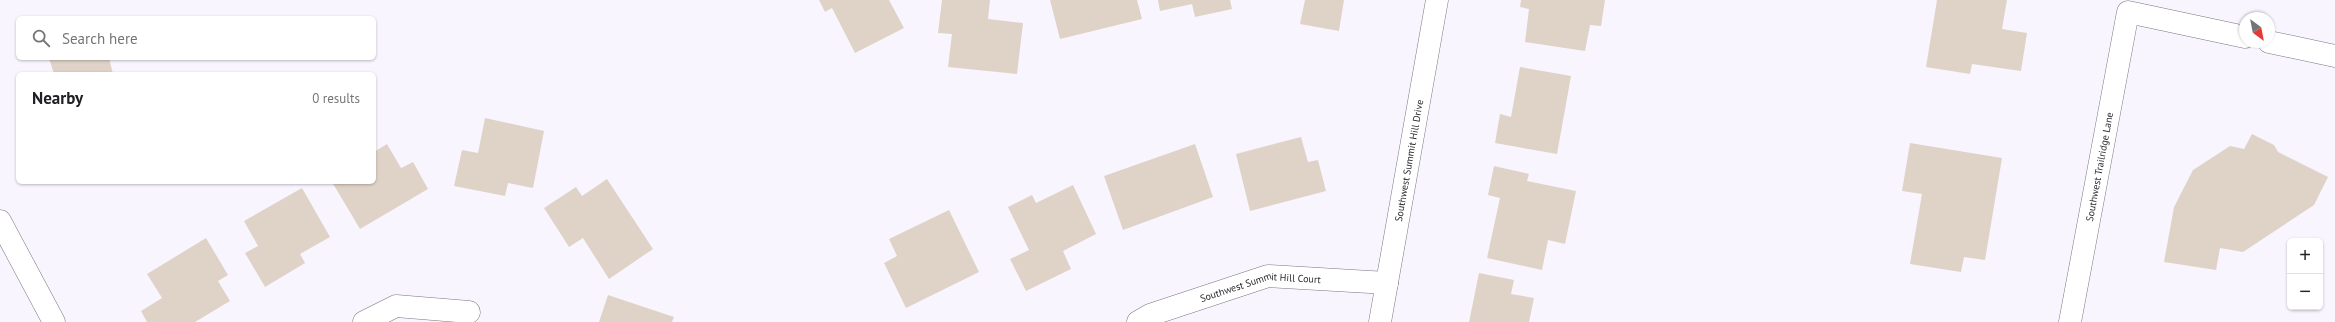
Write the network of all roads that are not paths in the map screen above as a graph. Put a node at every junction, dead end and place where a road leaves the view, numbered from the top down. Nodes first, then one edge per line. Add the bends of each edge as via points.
1 (1437, 0) edge
2 (2239, 36) edge
3 (2275, 43) edge
4 (2335, 56) edge
5 (0, 221) edge
6 (1387, 283) junction
7 (469, 312) dead end
8 (54, 322) edge
9 (364, 322) edge
10 (1138, 322) edge
11 (1380, 322) edge
12 (2070, 322) edge

1 - 6 street, Southwest Summit Hill Drive
2 - 12 street, Southwest Trailridge Lane via 2128,12
3 - 4 street
5 - 8 street
6 - 10 street, Southwest Summit Hill Court via 1268,276
6 - 11 street, Southwest Summit Hill Drive
7 - 9 street via 396,306

